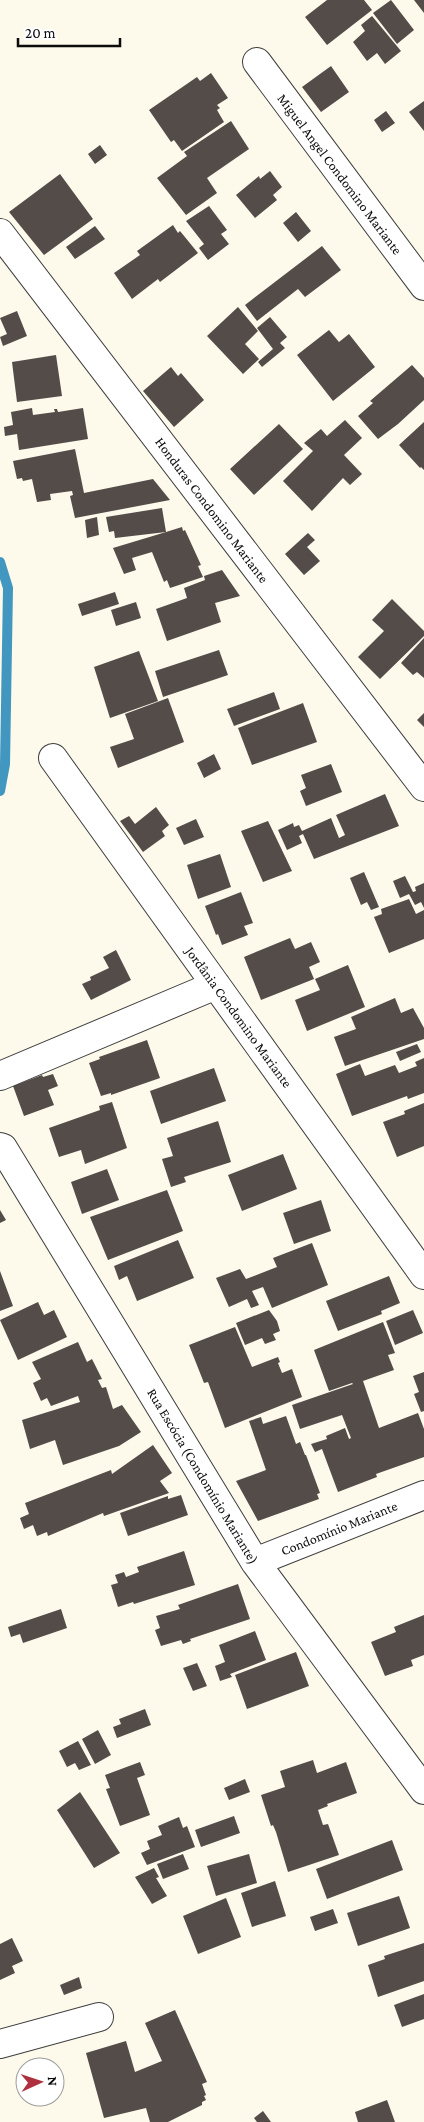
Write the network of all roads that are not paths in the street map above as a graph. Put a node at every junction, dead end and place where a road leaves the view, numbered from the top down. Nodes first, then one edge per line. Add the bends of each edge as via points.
1 (256, 62) dead end
2 (0, 233) edge
3 (424, 286) edge
4 (53, 758) dead end
5 (424, 787) edge
6 (216, 985) junction
7 (0, 1076) edge
8 (1, 1148) edge
9 (424, 1275) edge
10 (424, 1495) edge
11 (254, 1562) junction
12 (424, 1790) edge
13 (99, 2017) dead end
14 (0, 2044) edge

1 - 3 street, Miguel Angel Condomino Mariante
2 - 5 street, Honduras Condomino Mariante
4 - 6 street, Jordânia Condomino Mariante
6 - 7 street
6 - 9 street, Jordânia Condomino Mariante
8 - 11 street, Rua Escócia (Condomínio Mariante)
10 - 11 street, Condomínio Mariante
11 - 12 street, Rua Escócia (Condomínio Mariante)
13 - 14 street

